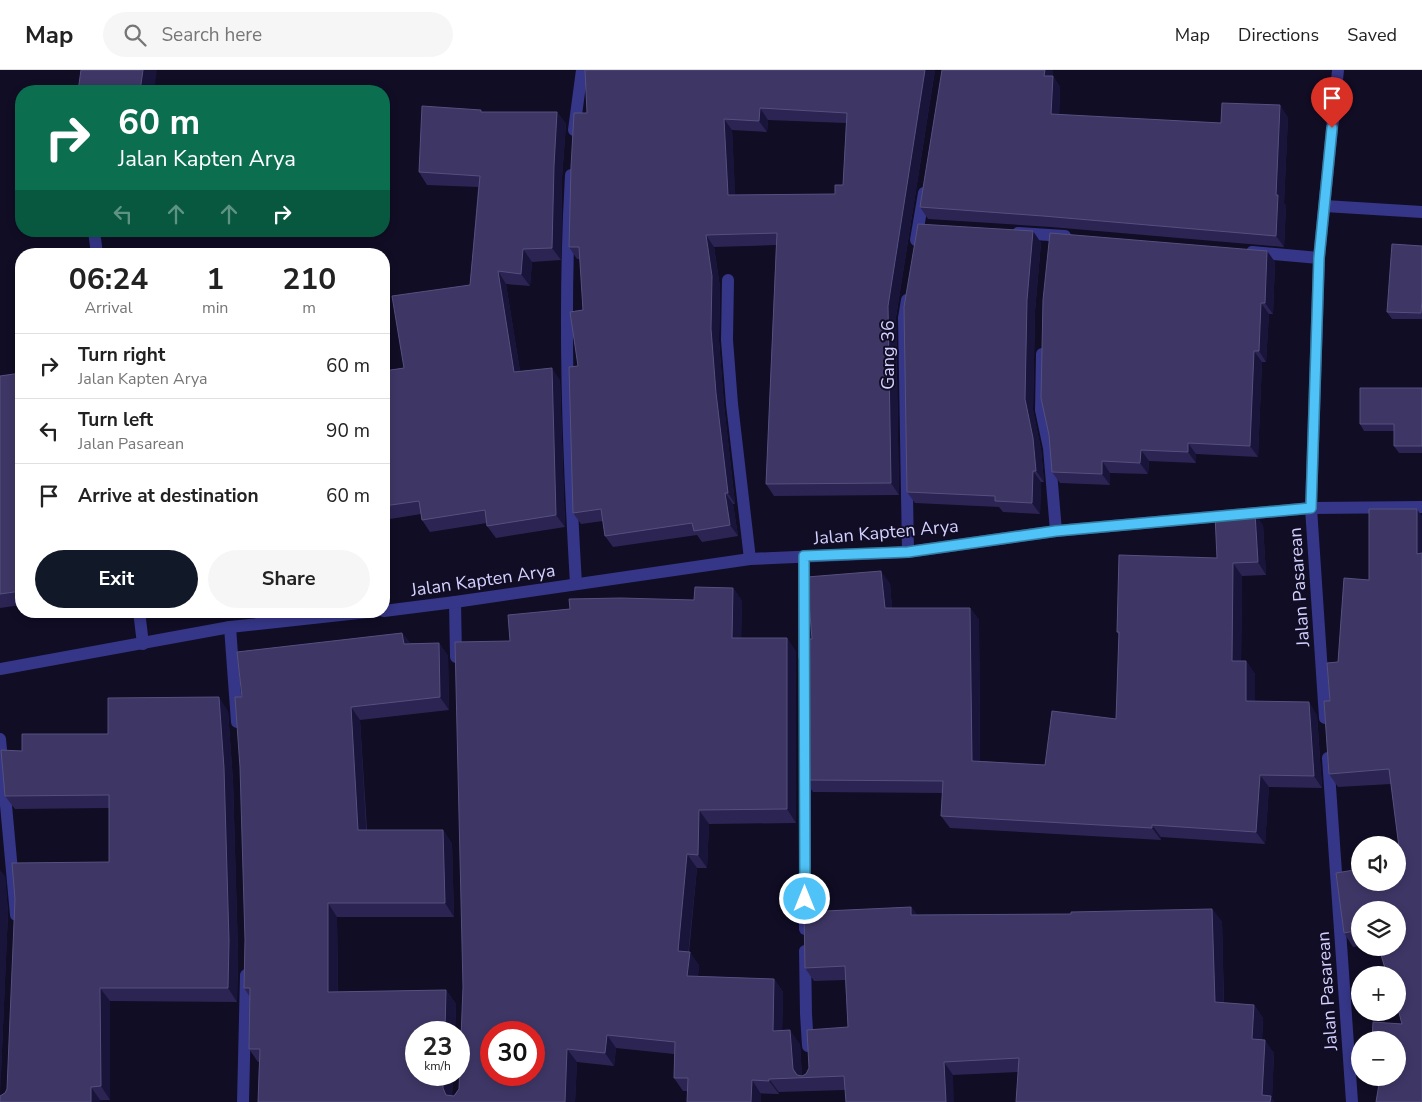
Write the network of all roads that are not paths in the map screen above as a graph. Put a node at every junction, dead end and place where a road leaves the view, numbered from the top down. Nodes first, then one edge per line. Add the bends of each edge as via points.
1 (582, 70) edge
2 (1338, 70) edge
3 (573, 141) edge
4 (572, 160) edge
5 (926, 181) edge
6 (1324, 206) junction
7 (1422, 212) edge
8 (1003, 232) edge
9 (1077, 237) edge
10 (1240, 251) edge
11 (914, 254) edge
12 (1319, 258) junction
13 (728, 280) dead end
14 (908, 290) edge
15 (1043, 341) edge
16 (1422, 507) edge
17 (1311, 508) junction
18 (1056, 531) junction
19 (908, 552) junction
20 (804, 556) junction
21 (750, 559) junction
22 (576, 584) junction
23 (454, 602) junction
24 (390, 609) edge
25 (140, 618) edge
26 (313, 618) edge
27 (230, 627) junction
28 (143, 644) junction
29 (804, 664) edge
30 (456, 668) edge
31 (0, 669) edge
32 (1326, 726) edge
33 (238, 733) edge
34 (0, 739) edge
35 (1327, 746) edge
36 (804, 752) edge
37 (15, 931) edge
38 (246, 964) edge
39 (809, 1062) edge
40 (243, 1102) edge
41 (1352, 1102) edge

1 - 3 street
2 - 6 street, Jalan Pasarean
4 - 22 street via 568,377
5 - 11 street via 923,226
6 - 7 street
6 - 12 street, Jalan Pasarean
8 - 9 street via 1049,240
10 - 12 street
12 - 17 street, Jalan Pasarean
13 - 21 street via 727,349
14 - 19 street, Gang 36 via 904,318
15 - 18 street via 1041,410 1049,448
16 - 17 street, Jalan Kapten Arya
17 - 18 street, Jalan Kapten Arya
17 - 32 street, Jalan Pasarean
18 - 19 street, Jalan Kapten Arya
19 - 20 street, Jalan Kapten Arya
20 - 21 street, Jalan Kapten Arya
20 - 29 street
21 - 22 street, Jalan Kapten Arya
22 - 23 street, Jalan Kapten Arya
23 - 24 street, Jalan Kapten Arya
23 - 30 street
25 - 28 street
26 - 27 street
27 - 28 street
27 - 33 street
28 - 31 street
34 - 37 street
35 - 41 street, Jalan Pasarean
36 - 39 street
38 - 40 street

